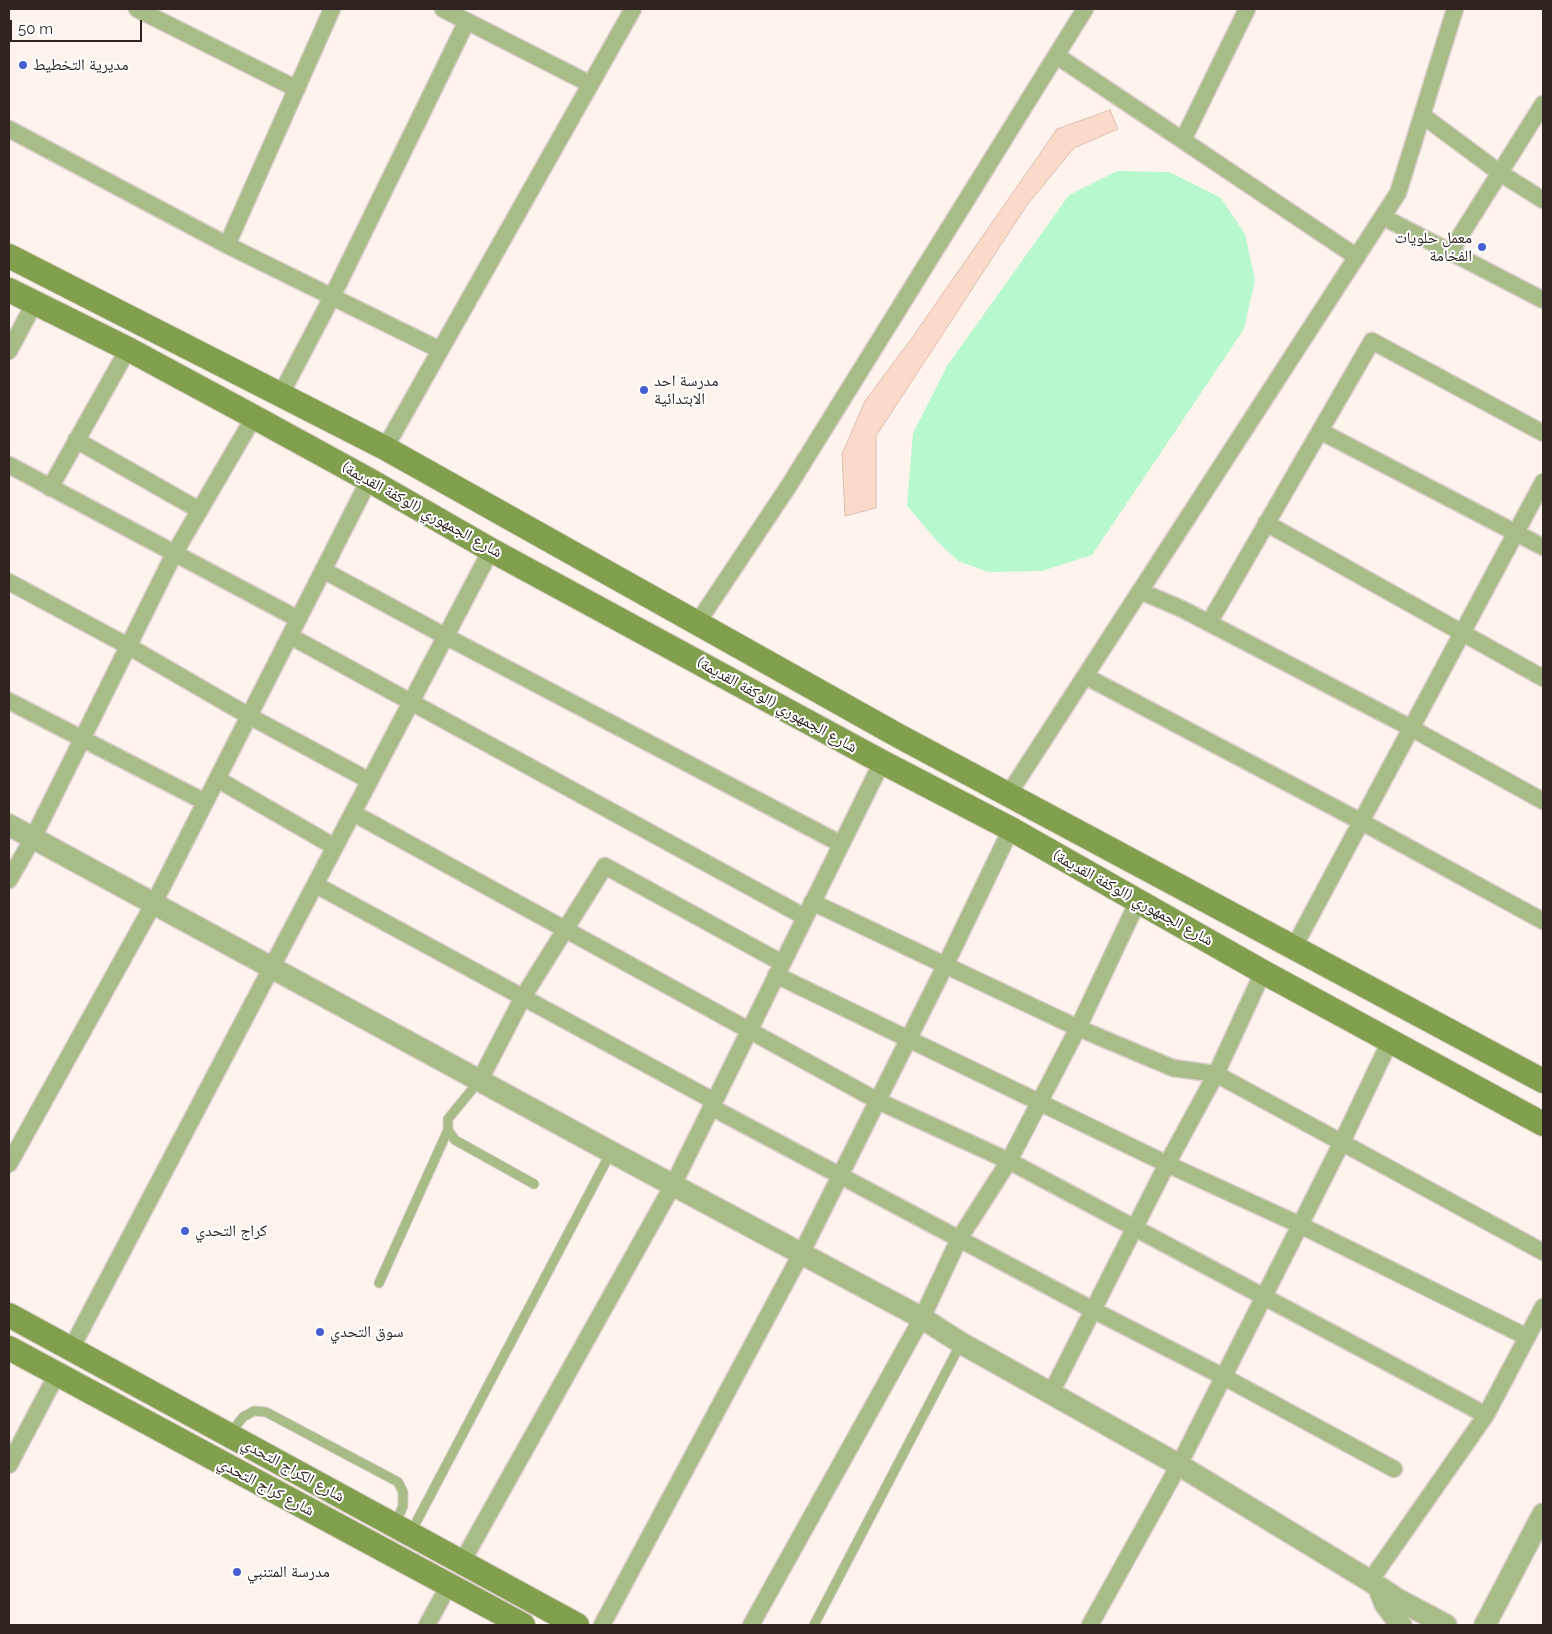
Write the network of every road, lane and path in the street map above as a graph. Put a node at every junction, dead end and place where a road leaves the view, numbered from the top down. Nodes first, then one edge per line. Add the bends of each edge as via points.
1 (137, 9) edge
2 (332, 9) edge
3 (443, 9) edge
4 (633, 9) edge
5 (1085, 9) edge
6 (1247, 9) edge
7 (1455, 9) edge
8 (467, 21) junction
9 (1057, 56) junction
10 (590, 84) junction
11 (296, 89) junction
12 (1541, 112) edge
13 (1422, 115) junction
14 (9, 129) edge
15 (1183, 140) junction
16 (1500, 173) junction
17 (1543, 200) edge
18 (1383, 217) junction
19 (227, 245) junction
20 (1450, 252) junction
21 (9, 256) edge
22 (1357, 256) junction
23 (9, 290) edge
24 (332, 297) junction
25 (1543, 300) edge
26 (34, 304) junction
27 (128, 349) junction
28 (440, 350) junction
29 (9, 351) edge
30 (281, 394) junction
31 (254, 417) junction
32 (1320, 431) junction
33 (1543, 433) edge
34 (76, 440) junction
35 (385, 448) junction
36 (9, 465) edge
37 (437, 477) junction
38 (369, 480) junction
39 (1543, 482) edge
40 (50, 488) junction
41 (420, 509) junction
42 (199, 510) junction
43 (1266, 523) junction
44 (1516, 533) junction
45 (1543, 547) edge
46 (491, 550) junction
47 (174, 554) junction
48 (323, 570) junction
49 (9, 582) edge
50 (1140, 591) junction
51 (670, 607) junction
52 (298, 619) junction
53 (698, 622) junction
54 (1209, 622) junction
55 (1462, 633) junction
56 (290, 636) junction
57 (446, 636) junction
58 (652, 637) junction
59 (128, 646) junction
60 (1085, 676) junction
61 (1543, 678) edge
62 (9, 701) edge
63 (410, 703) junction
64 (249, 716) junction
65 (1411, 728) junction
66 (82, 738) junction
67 (882, 762) junction
68 (217, 779) junction
69 (370, 781) junction
70 (1008, 795) junction
71 (1543, 801) edge
72 (205, 802) junction
73 (353, 813) junction
74 (1360, 821) junction
75 (9, 825) edge
76 (1011, 830) junction
77 (33, 838) junction
78 (841, 844) junction
79 (335, 847) junction
80 (9, 880) edge
81 (316, 885) junction
82 (1138, 902) junction
83 (154, 903) junction
84 (809, 910) junction
85 (1543, 922) edge
86 (565, 929) junction
87 (1294, 947) junction
88 (945, 966) junction
89 (272, 968) junction
90 (779, 969) junction
91 (1263, 972) junction
92 (523, 997) junction
93 (1078, 1028) junction
94 (749, 1031) junction
95 (909, 1039) junction
96 (1390, 1041) junction
97 (1216, 1074) junction
98 (480, 1080) junction
99 (1543, 1081) edge
100 (878, 1101) junction
101 (1040, 1102) junction
102 (713, 1104) junction
103 (1543, 1124) edge
104 (448, 1130) junction
105 (1342, 1142) junction
106 (611, 1152) junction
107 (1009, 1161) junction
108 (9, 1164) edge
109 (1167, 1164) junction
110 (840, 1176) junction
111 (534, 1184) dead end
112 (673, 1184) junction
113 (1300, 1225) junction
114 (1134, 1229) junction
115 (959, 1239) junction
116 (1543, 1252) edge
117 (801, 1254) junction
118 (379, 1283) dead end
119 (1264, 1297) junction
120 (1543, 1307) edge
121 (1094, 1310) junction
122 (9, 1315) edge
123 (922, 1318) junction
124 (1527, 1338) junction
125 (961, 1343) junction
126 (9, 1348) edge
127 (71, 1349) junction
128 (56, 1374) junction
129 (1224, 1377) junction
130 (1052, 1393) junction
131 (1486, 1415) junction
132 (229, 1435) junction
133 (9, 1465) edge
134 (1179, 1465) junction
135 (1394, 1469) dead end
136 (1543, 1514) edge
137 (402, 1530) junction
138 (462, 1562) junction
139 (1375, 1584) junction
140 (449, 1585) junction
141 (427, 1625) edge
142 (523, 1625) edge
143 (577, 1625) edge
144 (602, 1625) edge
145 (752, 1625) edge
146 (814, 1625) edge
147 (1090, 1625) edge
148 (1401, 1625) edge
149 (1446, 1625) edge
150 (1485, 1625) edge

1 - 11 street
2 - 11 street
3 - 8 street
4 - 10 street
5 - 9 street
6 - 15 street
7 - 13 street
8 - 10 street
8 - 24 street
9 - 15 street
9 - 53 street via 790,484
10 - 28 street
11 - 19 street
12 - 16 street
13 - 16 street
13 - 18 street via 1398,193
14 - 19 street
15 - 22 street
16 - 17 street
16 - 20 street
18 - 20 street
18 - 22 street
19 - 24 street
20 - 25 street
21 - 30 main road, شارع الجمهوري (الوكفة القديمة)
22 - 50 street
23 - 26 main road, شارع الجمهوري (الوكفة القديمة)
24 - 28 street
24 - 30 street
26 - 27 main road, شارع الجمهوري (الوكفة القديمة)
26 - 29 street
27 - 31 main road, شارع الجمهوري (الوكفة القديمة)
27 - 34 street
28 - 35 street
30 - 35 main road, شارع الجمهوري (الوكفة القديمة)
31 - 38 main road, شارع الجمهوري (الوكفة القديمة)
31 - 42 street
32 - 33 street via 1372,341
32 - 43 street
32 - 44 street
34 - 40 street
34 - 42 street
35 - 37 main road, شارع الجمهوري (الوكفة القديمة)
36 - 40 street
37 - 41 main road
37 - 51 main road, شارع الجمهوري (الوكفة القديمة)
38 - 41 main road, شارع الجمهوري (الوكفة القديمة)
38 - 48 street
39 - 44 street
40 - 47 street
41 - 46 main road, شارع الجمهوري (الوكفة القديمة)
42 - 47 street
43 - 54 street
43 - 55 street
44 - 45 street
44 - 55 street
46 - 57 street
46 - 58 main road, شارع الجمهوري (الوكفة القديمة)
47 - 52 street
47 - 59 street
48 - 52 street
48 - 57 street
49 - 59 street
50 - 54 street
50 - 60 street
51 - 53 main road, شارع الجمهوري (الوكفة القديمة)
51 - 58 main road
52 - 56 street
53 - 70 main road, شارع الجمهوري (الوكفة القديمة)
54 - 65 street
55 - 61 street
55 - 65 street
56 - 63 street
56 - 64 street
57 - 63 street
57 - 78 street
58 - 67 main road, شارع الجمهوري (الوكفة القديمة)
59 - 64 street
59 - 66 street
60 - 70 street
60 - 74 street
62 - 66 street
63 - 69 street
63 - 84 street
64 - 68 street
64 - 69 street
65 - 71 street
65 - 74 street
66 - 72 street
66 - 77 street
67 - 76 main road, شارع الجمهوري (الوكفة القديمة)
67 - 78 street
68 - 72 street
68 - 79 street
69 - 73 street
70 - 87 main road, شارع الجمهوري (الوكفة القديمة)
72 - 83 street
73 - 79 street
73 - 86 street
74 - 85 street
74 - 87 street
75 - 77 street
76 - 82 main road, شارع الجمهوري (الوكفة القديمة)
76 - 88 street
77 - 80 street
77 - 83 street
78 - 84 street
79 - 81 street
81 - 89 street
81 - 92 street
82 - 91 main road, شارع الجمهوري (الوكفة القديمة)
82 - 93 street
83 - 89 street
83 - 108 street
84 - 88 street
84 - 90 street
86 - 90 street via 605,866
86 - 92 street
86 - 94 street
87 - 99 main road, شارع الجمهوري (الوكفة القديمة)
88 - 93 street
88 - 95 street
89 - 98 street
89 - 127 street
90 - 94 street
90 - 95 street
91 - 96 main road, شارع الجمهوري (الوكفة القديمة)
91 - 97 street
92 - 98 street
92 - 102 street
93 - 97 street via 1174,1068
93 - 101 street
94 - 100 street
94 - 102 street
95 - 100 street
95 - 101 street
96 - 103 main road, شارع الجمهوري (الوكفة القديمة)
96 - 105 street
97 - 105 street
97 - 109 street
98 - 104 lane via 448,1119
98 - 106 street
100 - 107 street
100 - 110 street
101 - 107 street
101 - 109 street
102 - 110 street
102 - 112 street
104 - 111 lane via 455,1140
104 - 118 lane
105 - 113 street
105 - 116 street
106 - 112 street
106 - 137 lane
107 - 114 street
107 - 115 street
109 - 113 street
109 - 114 street
110 - 115 street
110 - 117 street
112 - 117 street
112 - 138 street
113 - 119 street
113 - 124 street
114 - 119 street
114 - 121 street
115 - 121 street
115 - 123 street
117 - 123 street
117 - 144 street
119 - 129 street
119 - 131 street
120 - 124 street
121 - 129 street
121 - 130 street
122 - 127 main road, شارع الكراج التحدي
123 - 125 street
123 - 145 street
124 - 131 street
125 - 130 street
125 - 146 lane
126 - 128 main road, شارع كراج التحدي
127 - 132 main road, شارع الكراج التحدي
128 - 133 street
128 - 140 main road, شارع كراج التحدي
129 - 134 street
129 - 135 street
130 - 134 street
131 - 139 street
132 - 137 main road, شارع الكراج التحدي
132 - 137 lane via 243,1417 254,1411 266,1412 398,1482 403,1492
134 - 139 street
134 - 147 street
136 - 150 street
137 - 138 main road, شارع الكراج التحدي
138 - 143 main road, شارع الكراج التحدي
139 - 148 street
139 - 149 street via 1415,1610
140 - 141 street
140 - 142 main road, شارع كراج التحدي

